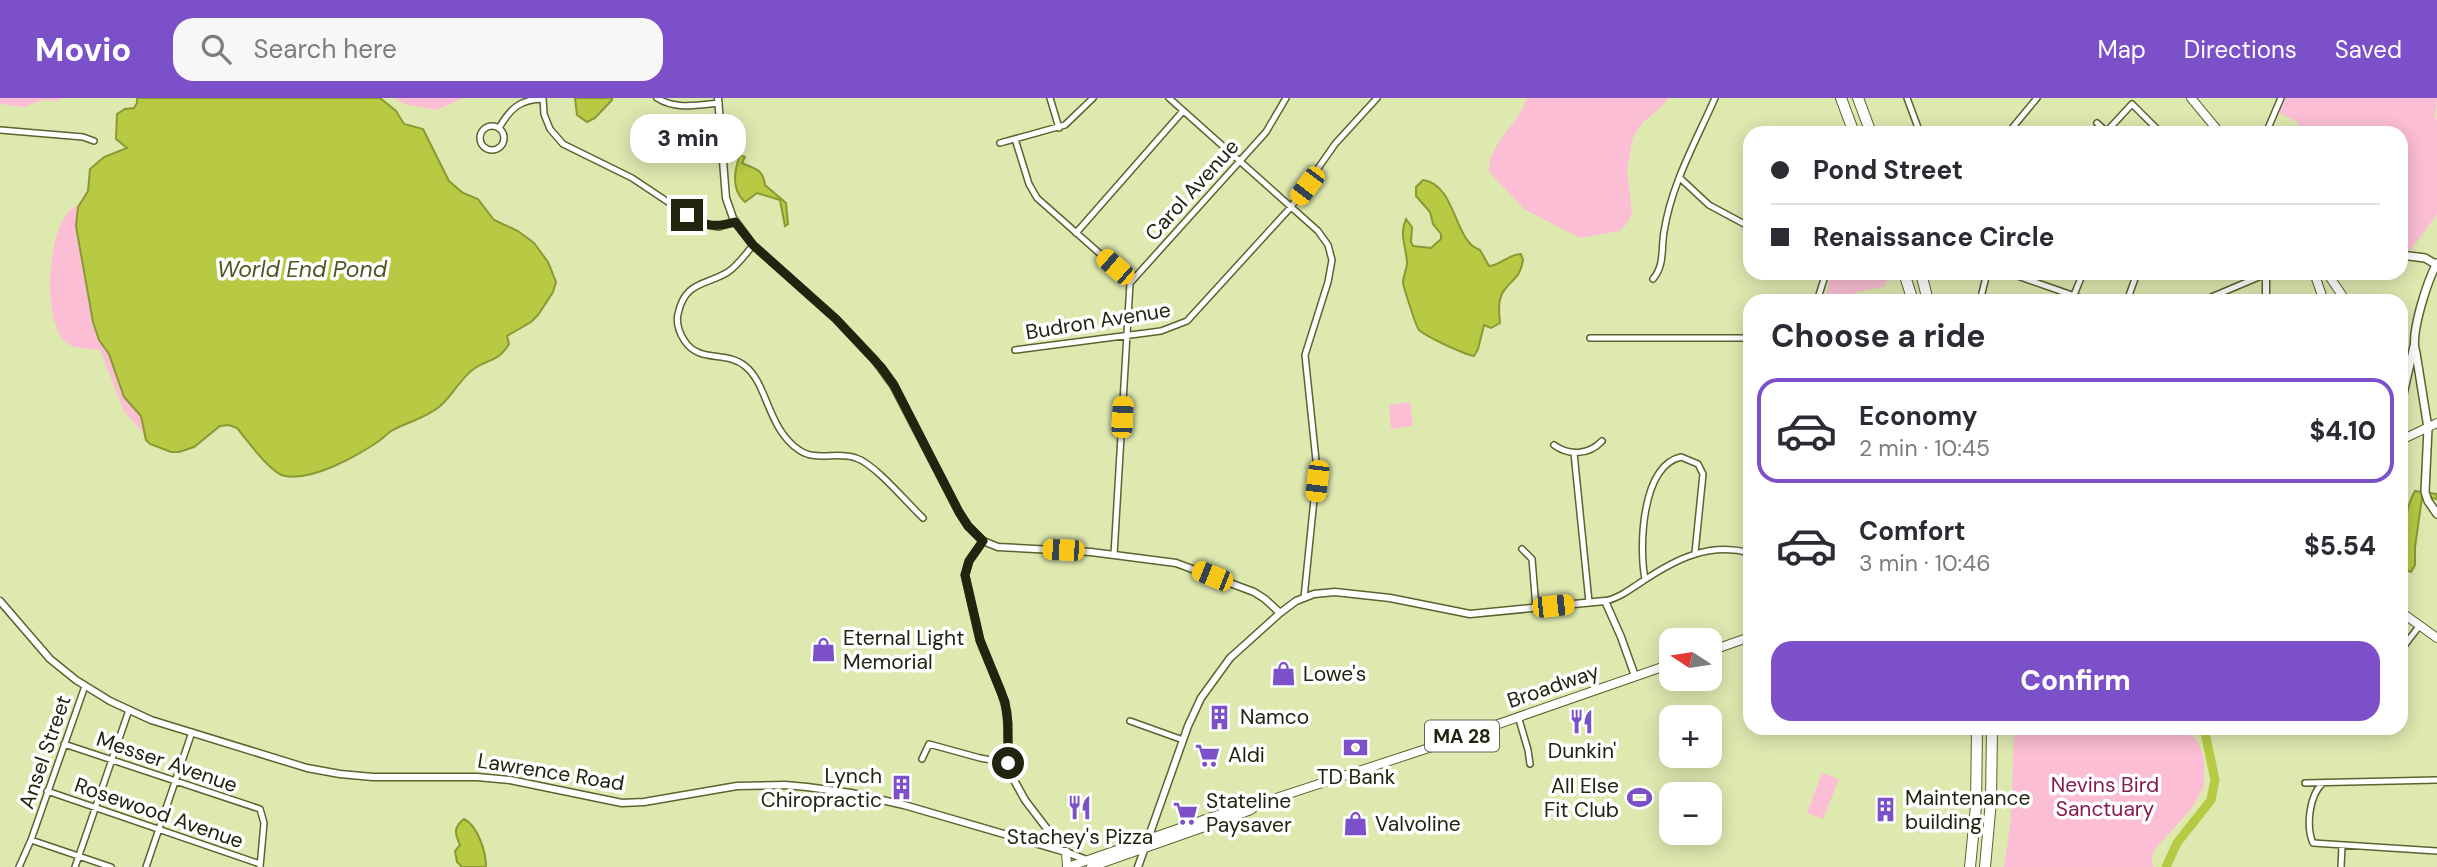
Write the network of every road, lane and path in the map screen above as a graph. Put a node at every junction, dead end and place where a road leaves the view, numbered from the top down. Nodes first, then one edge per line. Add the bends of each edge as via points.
1 (657, 98) edge
2 (1050, 98) edge
3 (1093, 98) edge
4 (1169, 98) edge
5 (1286, 98) edge
6 (1377, 98) edge
7 (1715, 98) edge
8 (1841, 98) edge
9 (1858, 98) edge
10 (1907, 98) edge
11 (2037, 98) edge
12 (2191, 98) edge
13 (2281, 98) edge
14 (543, 99) edge
15 (718, 101) edge
16 (1183, 111) junction
17 (2097, 123) dead end
18 (1851, 126) edge
19 (1868, 126) edge
20 (1917, 126) edge
21 (2016, 126) edge
22 (2100, 126) edge
23 (2112, 126) edge
24 (2154, 126) edge
25 (2214, 126) edge
26 (2269, 126) edge
27 (499, 128) junction
28 (1059, 128) junction
29 (0, 130) edge
30 (1016, 139) junction
31 (94, 141) dead end
32 (1000, 143) dead end
33 (1239, 161) junction
34 (1680, 178) junction
35 (1291, 206) junction
36 (735, 222) junction
37 (1743, 223) edge
38 (1076, 233) junction
39 (753, 245) junction
40 (2408, 256) edge
41 (2437, 264) edge
42 (1654, 279) dead end
43 (2030, 280) edge
44 (2253, 280) edge
45 (1130, 283) junction
46 (2071, 294) edge
47 (2219, 294) edge
48 (1126, 335) junction
49 (1590, 338) dead end
50 (1743, 338) edge
51 (2414, 346) junction
52 (1015, 350) dead end
53 (2408, 372) edge
54 (2437, 423) edge
55 (2428, 428) junction
56 (2408, 436) edge
57 (1602, 441) dead end
58 (1554, 444) dead end
59 (1574, 453) junction
60 (2437, 514) edge
61 (923, 518) dead end
62 (983, 541) junction
63 (1522, 549) dead end
64 (1695, 552) junction
65 (1743, 552) edge
66 (1115, 555) junction
67 (1645, 579) junction
68 (1304, 598) junction
69 (0, 601) edge
70 (1605, 601) junction
71 (1589, 602) junction
72 (1536, 608) junction
73 (1279, 613) junction
74 (2408, 617) edge
75 (2420, 625) junction
76 (2437, 638) edge
77 (1743, 639) edge
78 (2408, 641) edge
79 (1722, 647) edge
80 (1659, 668) edge
81 (1635, 676) junction
82 (85, 686) junction
83 (129, 710) junction
84 (1518, 716) junction
85 (1130, 721) dead end
86 (192, 732) junction
87 (1971, 735) edge
88 (1977, 735) edge
89 (1993, 735) edge
90 (1183, 740) junction
91 (64, 744) junction
92 (922, 759) dead end
93 (112, 760) junction
94 (1008, 763) junction
95 (1530, 764) dead end
96 (2437, 780) edge
97 (176, 781) junction
98 (2305, 783) dead end
99 (2322, 784) junction
100 (47, 791) junction
101 (95, 808) junction
102 (1976, 813) junction
103 (159, 829) junction
104 (31, 840) junction
105 (1146, 845) junction
106 (2343, 846) junction
107 (1056, 849) junction
108 (2437, 851) edge
109 (1066, 852) junction
110 (79, 856) junction
111 (1092, 865) edge
112 (260, 866) edge
113 (19, 867) edge
114 (75, 867) edge
115 (111, 867) edge
116 (146, 867) edge
117 (1068, 867) edge
118 (1138, 867) edge
119 (1970, 867) edge
120 (1985, 867) edge
121 (2341, 867) edge

1 - 15 street via 678,105
2 - 28 street
3 - 28 street
4 - 16 street
5 - 33 street, Carol Avenue via 1266,132
6 - 35 street, Budron Avenue via 1335,144
7 - 34 street
8 - 18 highway
9 - 19 highway
10 - 20 street
11 - 21 street
12 - 25 main road
13 - 26 street
14 - 27 street via 517,104
14 - 36 street via 550,129 563,144 632,178 701,224 719,227
15 - 36 street via 726,198
16 - 33 street
16 - 38 street
17 - 22 street
23 - 24 street via 2132,104
27 - 27 street via 505,139 501,147 486,149 482,132 492,126
28 - 30 street
29 - 31 street
30 - 32 street
30 - 38 street via 1034,194
33 - 35 street
33 - 45 street, Carol Avenue
34 - 37 street via 1709,205
34 - 42 street via 1667,218 1661,269
35 - 48 street, Budron Avenue via 1187,321 1161,331
35 - 68 street via 1322,235 1332,260 1305,355 1317,470
36 - 39 street
38 - 45 street
39 - 61 street via 731,269 688,292 678,317 683,339 699,354 736,360 750,370 776,424 798,449 813,456 862,460
39 - 62 street via 836,319 881,367 959,512
40 - 41 main road
41 - 51 main road
43 - 46 street
44 - 47 street
45 - 48 street
48 - 52 street, Budron Avenue
48 - 66 street
49 - 50 street
51 - 53 main road
51 - 55 main road
54 - 55 main road
55 - 56 main road
55 - 60 main road via 2424,487
57 - 59 street
58 - 59 street
59 - 71 street
62 - 66 street via 998,547
62 - 94 street via 965,575 980,640 1005,702
63 - 72 street via 1532,559
64 - 65 street
64 - 67 street
64 - 67 street via 1703,474 1698,464 1681,457 1666,466 1651,488 1643,545
66 - 73 street via 1187,566 1254,592
67 - 70 street via 1619,598
68 - 72 street via 1328,592 1352,594 1470,614
68 - 73 street
69 - 82 street, Lawrence Road via 50,659
70 - 71 street
70 - 81 street
71 - 72 street
73 - 90 street via 1220,671
74 - 75 main road
75 - 76 main road
75 - 78 street
77 - 79 main road
80 - 81 main road, Broadway / MA 28
81 - 84 main road, Broadway / MA 28
82 - 83 street, Lawrence Road
82 - 91 street, Ansel Street
83 - 86 street, Lawrence Road
83 - 93 street
84 - 95 street
84 - 105 main road, Broadway / MA 28 via 1220,814
85 - 90 street
86 - 97 street
86 - 107 street, Lawrence Road via 324,772 510,780 622,803 752,785 831,790 904,805
87 - 102 highway
88 - 102 highway
89 - 120 highway
90 - 105 street
91 - 93 street, Messer Avenue
91 - 100 street, Ansel Street
92 - 94 street via 929,744
93 - 97 street, Messer Avenue
93 - 101 street
94 - 107 street via 1018,791 1054,838
96 - 99 street
97 - 103 street
97 - 112 street, Messer Avenue via 260,809 264,815
98 - 99 street
99 - 106 street via 2312,800 2311,841
100 - 101 street, Rosewood Avenue
100 - 104 street, Ansel Street
101 - 103 street, Rosewood Avenue
101 - 110 street
102 - 119 highway
103 - 112 street, Rosewood Avenue
103 - 116 street
104 - 110 street
104 - 113 street, Ansel Street
105 - 111 main road, Broadway
105 - 118 street
106 - 108 street
106 - 121 street
107 - 109 street, Lawrence Road
109 - 111 street, Lawrence Road
109 - 117 main road
110 - 114 street
110 - 115 street
111 - 117 main road, Broadway

